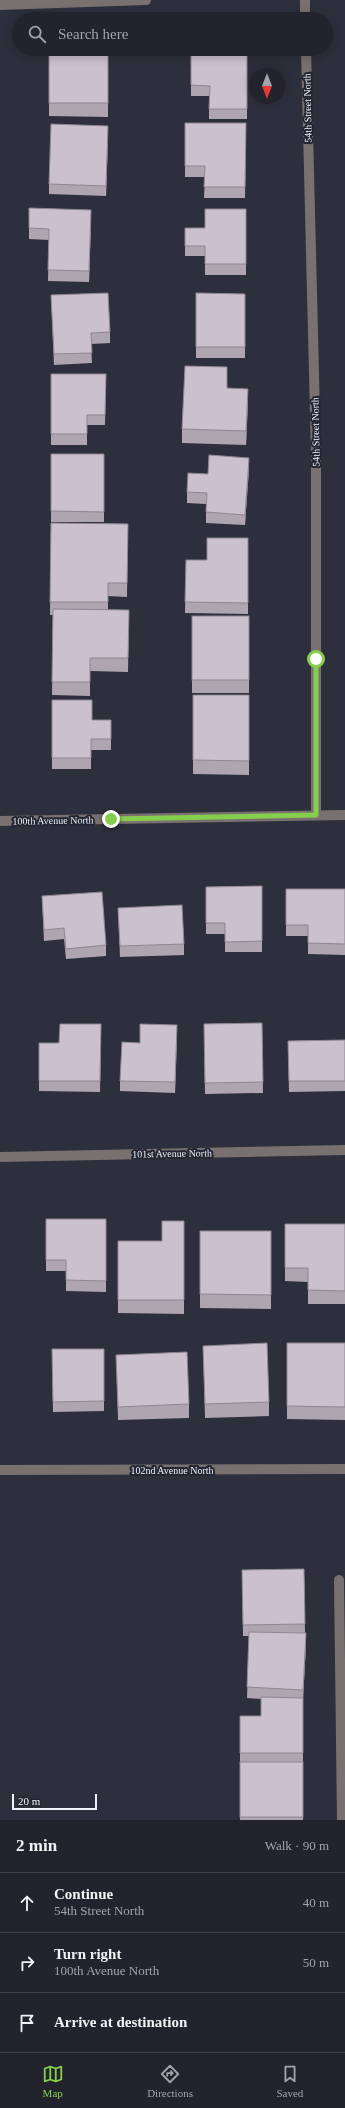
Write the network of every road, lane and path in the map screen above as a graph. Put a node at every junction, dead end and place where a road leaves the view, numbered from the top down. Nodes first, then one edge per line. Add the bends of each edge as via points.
1 (146, 0) edge
2 (305, 0) edge
3 (0, 6) edge
4 (305, 12) edge
5 (306, 56) edge
6 (316, 815) junction
7 (345, 815) edge
8 (0, 821) edge
9 (345, 1150) edge
10 (0, 1157) edge
11 (345, 1469) edge
12 (0, 1470) edge
13 (339, 1580) dead end
14 (342, 1686) edge
15 (342, 1820) edge

1 - 3 street
2 - 4 street
5 - 6 street, 54th Street North via 316,455
6 - 7 street, 100th Avenue North
6 - 8 street, 100th Avenue North
9 - 10 street, 101st Avenue North
11 - 12 street, 102nd Avenue North
13 - 14 street
14 - 15 street

